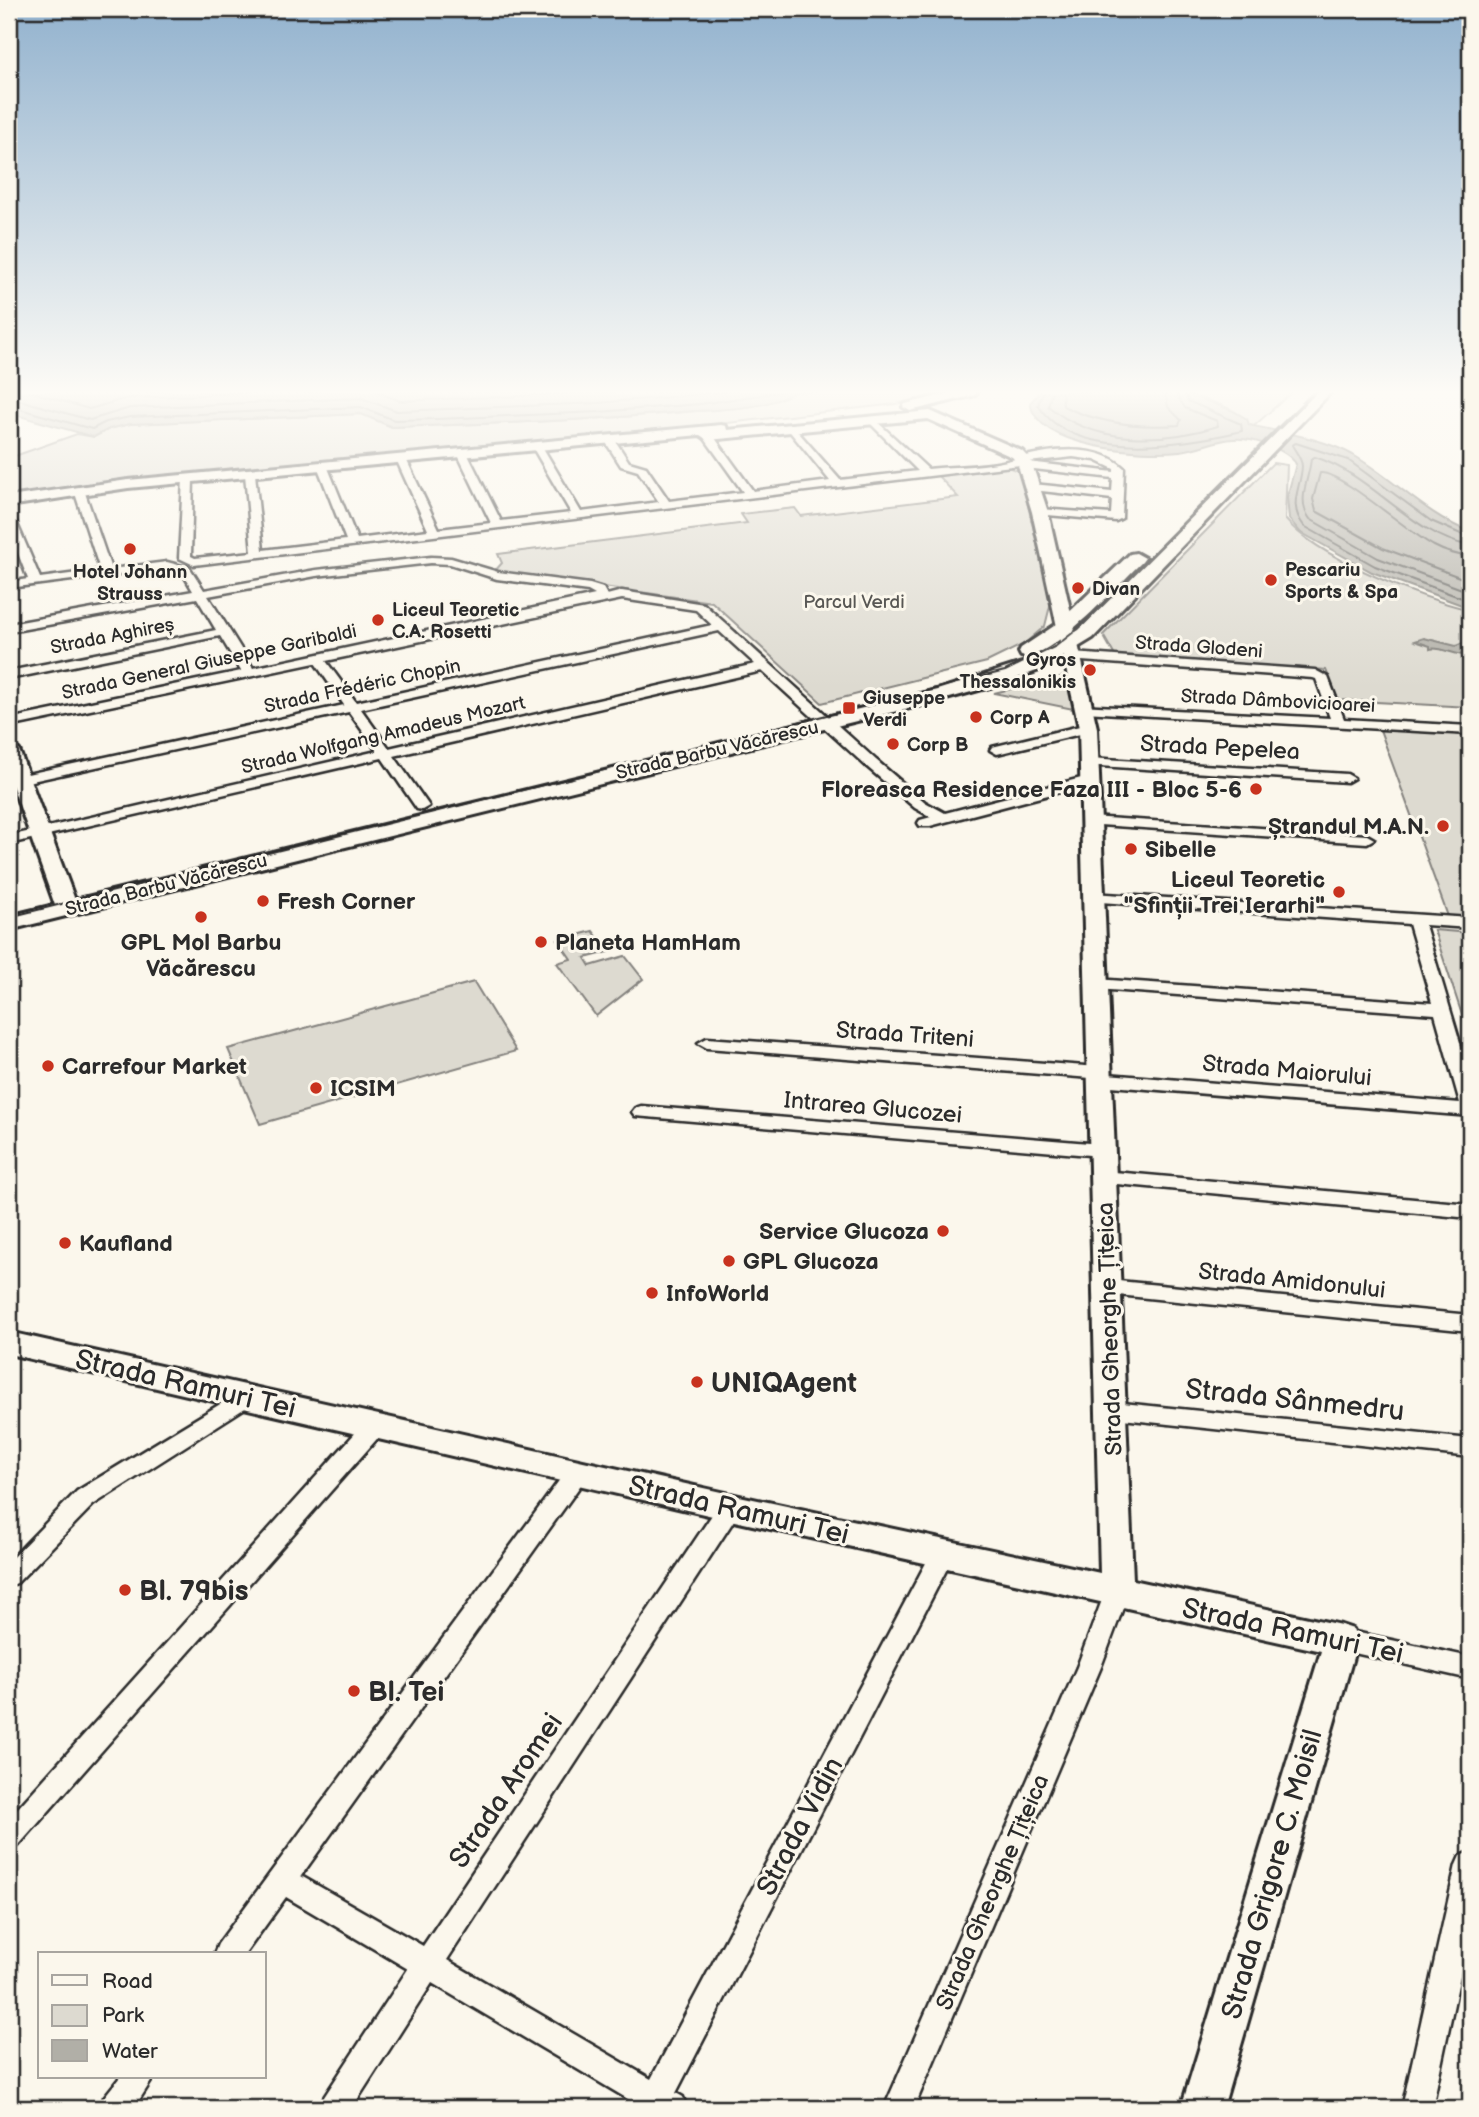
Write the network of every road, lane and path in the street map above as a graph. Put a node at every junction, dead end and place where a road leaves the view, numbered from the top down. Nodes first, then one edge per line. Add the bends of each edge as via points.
1 (79, 490) edge
2 (74, 491) edge
3 (188, 491) edge
4 (252, 491) edge
5 (332, 491) edge
6 (416, 491) edge
7 (481, 491) edge
8 (563, 491) edge
9 (656, 491) edge
10 (748, 491) edge
11 (784, 491) edge
12 (1033, 491) edge
13 (1068, 491) edge
14 (1118, 491) edge
15 (1209, 491) edge
16 (1218, 491) edge
17 (751, 495) junction
18 (1118, 496) junction
19 (9, 502) edge
20 (666, 505) junction
21 (1040, 512) junction
22 (578, 516) junction
23 (9, 519) edge
24 (498, 526) junction
25 (435, 533) junction
26 (353, 543) junction
27 (258, 555) junction
28 (106, 572) junction
29 (35, 581) junction
30 (9, 585) edge
31 (200, 593) junction
32 (1059, 594) junction
33 (1095, 599) junction
34 (596, 600) junction
35 (723, 626) junction
36 (9, 628) edge
37 (223, 632) junction
38 (1068, 644) junction
39 (318, 658) junction
40 (765, 666) junction
41 (248, 673) junction
42 (9, 675) edge
43 (353, 707) junction
44 (821, 717) junction
45 (1086, 718) junction
46 (9, 723) edge
47 (1339, 723) junction
48 (1470, 730) edge
49 (9, 750) edge
50 (997, 750) dead end
51 (385, 753) junction
52 (1089, 771) junction
53 (1347, 778) dead end
54 (14, 781) edge
55 (422, 806) junction
56 (943, 818) junction
57 (1090, 821) junction
58 (925, 823) dead end
59 (40, 833) junction
60 (1367, 839) dead end
61 (9, 840) edge
62 (1092, 898) junction
63 (64, 901) junction
64 (9, 906) edge
65 (1416, 920) junction
66 (9, 923) edge
67 (1470, 923) edge
68 (1096, 984) junction
69 (1442, 1009) junction
70 (707, 1043) dead end
71 (1099, 1076) junction
72 (1470, 1108) edge
73 (642, 1112) dead end
74 (1101, 1150) junction
75 (1103, 1177) junction
76 (1470, 1211) edge
77 (1108, 1287) junction
78 (1470, 1323) edge
79 (9, 1343) edge
80 (245, 1397) junction
81 (1113, 1410) junction
82 (375, 1426) junction
83 (1470, 1448) edge
84 (578, 1473) junction
85 (730, 1507) junction
86 (943, 1553) junction
87 (9, 1576) edge
88 (1118, 1592) junction
89 (1341, 1640) junction
90 (1470, 1668) edge
91 (9, 1837) edge
92 (1470, 1865) edge
93 (282, 1880) junction
94 (229, 1952) edge
95 (426, 1966) junction
96 (137, 2078) edge
97 (660, 2105) edge
98 (116, 2108) edge
99 (335, 2108) edge
100 (899, 2108) edge
101 (1202, 2108) edge
102 (1417, 2108) edge

1 - 28 street
2 - 19 street
3 - 27 street via 185,558 194,562
4 - 27 street
5 - 26 street
6 - 25 street
7 - 24 street
8 - 22 street
9 - 20 street
10 - 17 street
11 - 17 street
12 - 21 street, Strada Gheorghe Țițeica
13 - 18 street
14 - 18 street
15 - 33 main road, Strada Barbu Văcărescu
16 - 38 main road, Strada Barbu Văcărescu via 1100,621
17 - 20 street
18 - 21 street via 1118,517 1113,519
20 - 22 street
21 - 32 street, Strada Gheorghe Țițeica
22 - 24 street
23 - 29 street
24 - 25 street
25 - 26 street
26 - 27 street
28 - 29 street
28 - 31 street via 167,565 186,570
29 - 30 street
31 - 34 street via 316,572 440,560 497,575 590,588 602,596
31 - 36 street
31 - 37 street
32 - 33 street
32 - 38 street, Strada Gheorghe Țițeica
33 - 38 main road, Strada Barbu Văcărescu
34 - 35 street, Strada General Giuseppe Garibaldi via 622,595 696,605
34 - 39 street, Strada General Giuseppe Garibaldi
35 - 40 street, Strada General Giuseppe Garibaldi
35 - 43 street, Strada Frédéric Chopin
37 - 41 street
37 - 42 street, Strada Aghireș
38 - 44 main road, Strada Barbu Văcărescu via 1009,676
38 - 45 street, Strada Gheorghe Țițeica
38 - 47 street, Strada Glodeni via 1312,673 1322,677
39 - 41 street, Strada General Giuseppe Garibaldi
39 - 43 street
40 - 44 street, Strada General Giuseppe Garibaldi
40 - 51 street, Strada Wolfgang Amadeus Mozart
41 - 46 street, Strada General Giuseppe Garibaldi
43 - 51 street
43 - 54 street, Strada Frédéric Chopin
44 - 55 main road, Strada Barbu Văcărescu
44 - 56 street, Strada General Giuseppe Garibaldi via 920,805
44 - 63 main road, Strada Barbu Văcărescu
45 - 47 street, Strada Dâmbovicioarei
45 - 50 street, Strada Dâmbovicioarei
45 - 52 street, Strada Gheorghe Țițeica
47 - 48 street, Strada Dâmbovicioarei
49 - 54 street
51 - 55 street
51 - 59 street, Strada Wolfgang Amadeus Mozart
52 - 53 street, Strada Pepelea
52 - 56 street, Strada Pepelea
52 - 57 street, Strada Gheorghe Țițeica
54 - 59 street
55 - 63 main road, Strada Barbu Văcărescu
56 - 58 street, Strada Pepelea
57 - 60 street
57 - 62 street, Strada Gheorghe Țițeica
59 - 61 street, Strada Wolfgang Amadeus Mozart
59 - 63 street
62 - 65 street
62 - 68 street, Strada Gheorghe Țițeica
63 - 64 main road, Strada Barbu Văcărescu
63 - 66 main road, Strada Barbu Văcărescu
65 - 67 street
65 - 69 street
68 - 69 street
68 - 71 street, Strada Gheorghe Țițeica
69 - 72 street
70 - 71 street, Strada Triteni
71 - 72 street, Strada Maiorului
71 - 74 street, Strada Gheorghe Țițeica
73 - 74 street, Intrarea Glucozei
74 - 75 street, Strada Gheorghe Țițeica
75 - 76 street
75 - 77 street, Strada Gheorghe Țițeica
77 - 78 street, Strada Amidonului
77 - 81 street, Strada Gheorghe Țițeica
79 - 80 street, Strada Ramuri Tei
80 - 82 street, Strada Ramuri Tei
80 - 87 street via 85,1498
81 - 83 street, Strada Sânmedru
81 - 88 street, Strada Gheorghe Țițeica
82 - 84 street, Strada Ramuri Tei
82 - 91 street
84 - 85 street, Strada Ramuri Tei
84 - 93 street
85 - 86 street, Strada Ramuri Tei
85 - 95 street, Strada Aromei
86 - 88 street, Strada Ramuri Tei
86 - 97 street, Strada Vidin
88 - 89 street, Strada Ramuri Tei
88 - 100 street, Strada Gheorghe Țițeica
89 - 90 street, Strada Ramuri Tei
89 - 101 street, Strada Grigore C. Moisil
92 - 102 street
93 - 94 street
93 - 95 street, Strada Vidin
95 - 97 street, Strada Vidin
95 - 99 street, Strada Aromei
96 - 98 street

